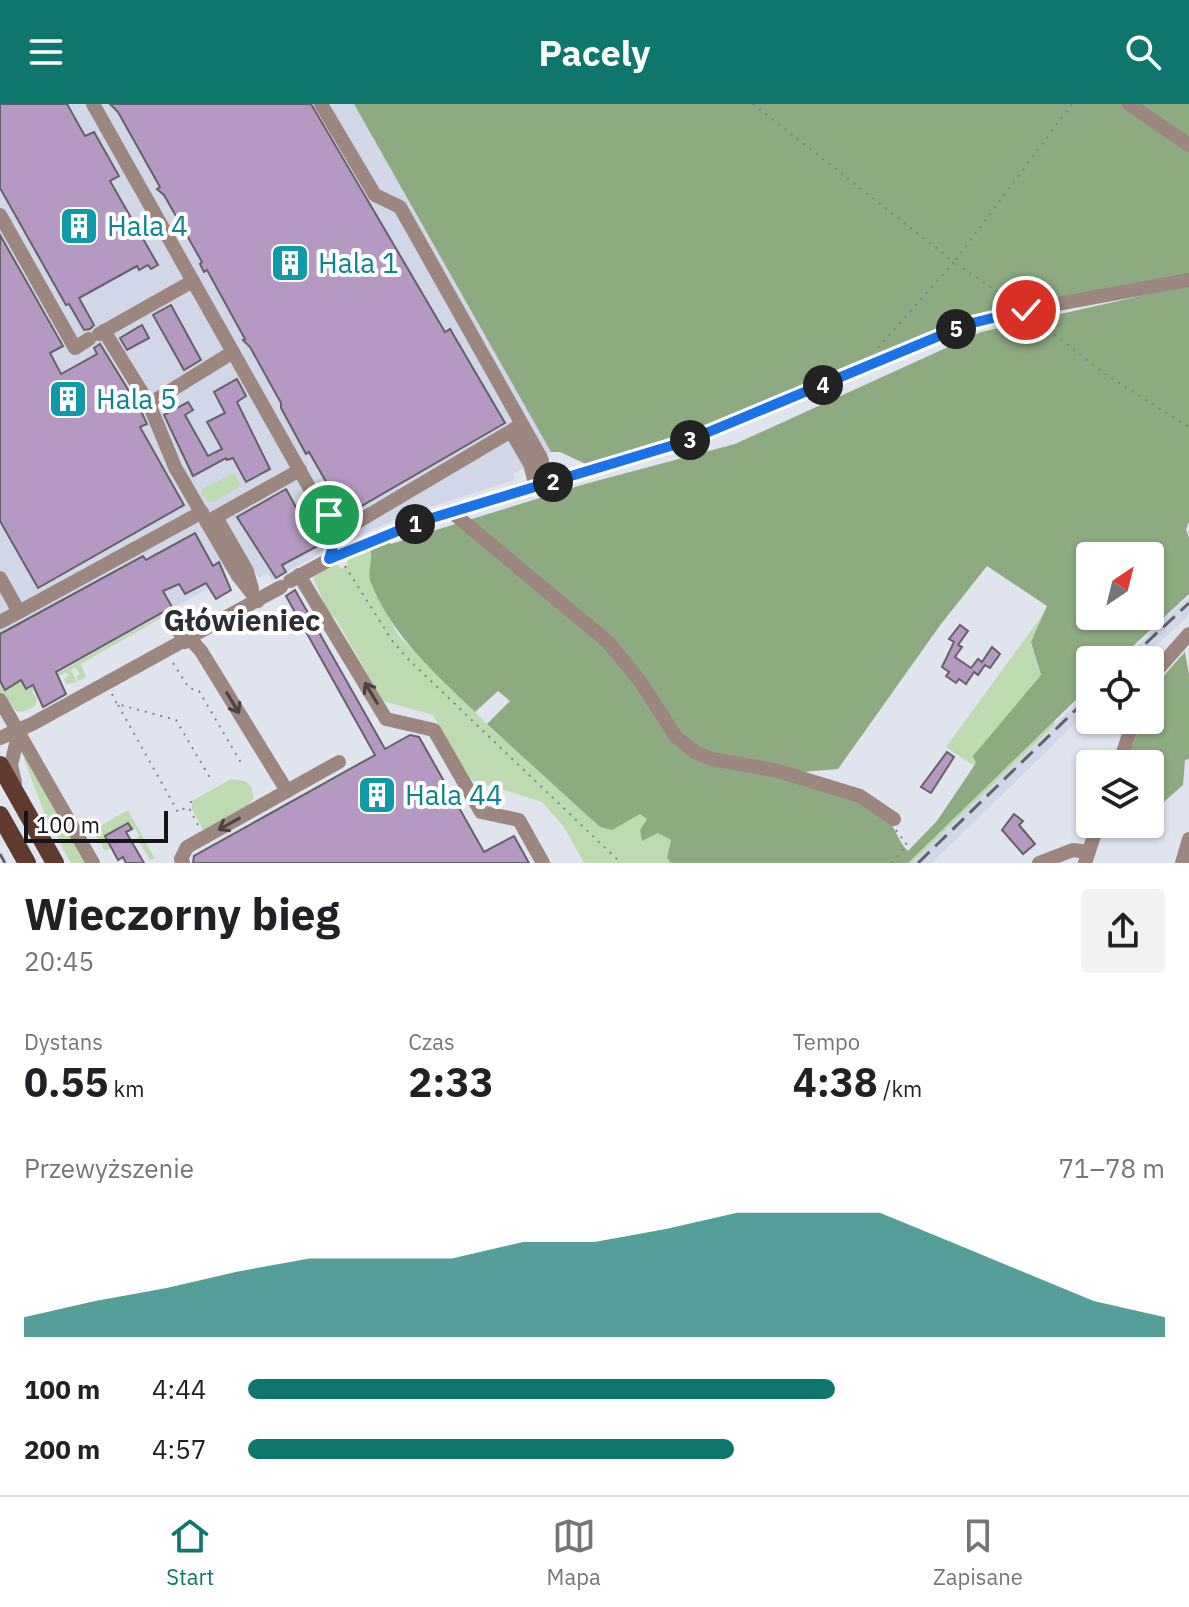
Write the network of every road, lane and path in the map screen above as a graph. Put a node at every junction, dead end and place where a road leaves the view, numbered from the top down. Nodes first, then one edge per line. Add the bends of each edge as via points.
1 (93, 104) edge
2 (321, 104) edge
3 (753, 104) edge
4 (1072, 104) edge
5 (1129, 104) edge
6 (1189, 145) edge
7 (0, 215) edge
8 (954, 262) junction
9 (1189, 280) edge
10 (193, 281) junction
11 (1023, 311) junction
12 (98, 335) junction
13 (877, 349) dead end
14 (233, 352) junction
15 (149, 404) junction
16 (1189, 427) edge
17 (516, 429) junction
18 (300, 470) junction
19 (542, 485) junction
20 (318, 503) dead end
21 (453, 513) junction
22 (329, 515) dead end
23 (208, 517) junction
24 (342, 531) junction
25 (334, 557) junction
26 (0, 578) edge
27 (290, 581) junction
28 (255, 597) junction
29 (19, 612) junction
30 (0, 622) edge
31 (174, 623) dead end
32 (1189, 634) edge
33 (187, 641) junction
34 (1164, 662) edge
35 (173, 663) dead end
36 (112, 694) dead end
37 (0, 700) edge
38 (117, 704) junction
39 (0, 727) edge
40 (18, 737) junction
41 (0, 738) edge
42 (0, 751) edge
43 (339, 762) dead end
44 (0, 765) edge
45 (243, 766) dead end
46 (213, 773) dead end
47 (287, 791) junction
48 (191, 801) dead end
49 (189, 806) junction
50 (24, 809) junction
51 (0, 815) edge
52 (894, 819) joint
53 (205, 837) junction
54 (1093, 838) edge
55 (1189, 839) edge
56 (1086, 858) edge
57 (27, 863) edge
58 (55, 863) edge
59 (93, 863) edge
60 (183, 863) edge
61 (543, 863) edge
62 (621, 863) edge
63 (892, 863) edge
64 (1039, 863) edge
65 (1182, 863) edge

1 - 10 street
2 - 17 street via 376,197 400,207
3 - 8 path
4 - 8 path
5 - 6 street
7 - 12 street via 75,348
8 - 11 path
8 - 13 path
9 - 11 street
10 - 12 street
10 - 14 street
11 - 16 path via 1108,376
11 - 19 street via 968,324 687,441
12 - 15 street
14 - 15 street
14 - 18 street
15 - 23 street via 175,467
17 - 19 street
17 - 24 street
18 - 20 street
18 - 23 street
19 - 21 street
21 - 25 street
21 - 52 street via 608,642 687,747 704,757 778,771 860,796
22 - 24 street
23 - 28 street via 247,571
23 - 29 street
24 - 25 street via 334,543
25 - 27 street
25 - 62 path via 409,660
26 - 29 street
27 - 28 street
61 -> 27 street via 519,820 481,812 434,730 386,719
28 - 33 street
29 - 30 street
31 - 33 street
32 - 34 street
33 - 40 street
33 -> 47 street via 201,651
35 - 45 path via 189,688 199,691
36 - 38 path
37 - 40 street
38 - 46 path via 176,720 209,776
38 - 49 path via 178,812
39 - 40 street
40 - 41 street
40 - 42 street
40 - 50 street via 11,765
40 - 59 street
43 - 47 street
44 - 50 main road
47 -> 53 street
48 - 49 path
49 - 53 path
50 - 58 main road
51 - 57 main road
52 - 63 path via 907,845
53 - 60 street via 187,847
54 - 56 street
55 - 65 street
56 - 64 street via 1073,850

